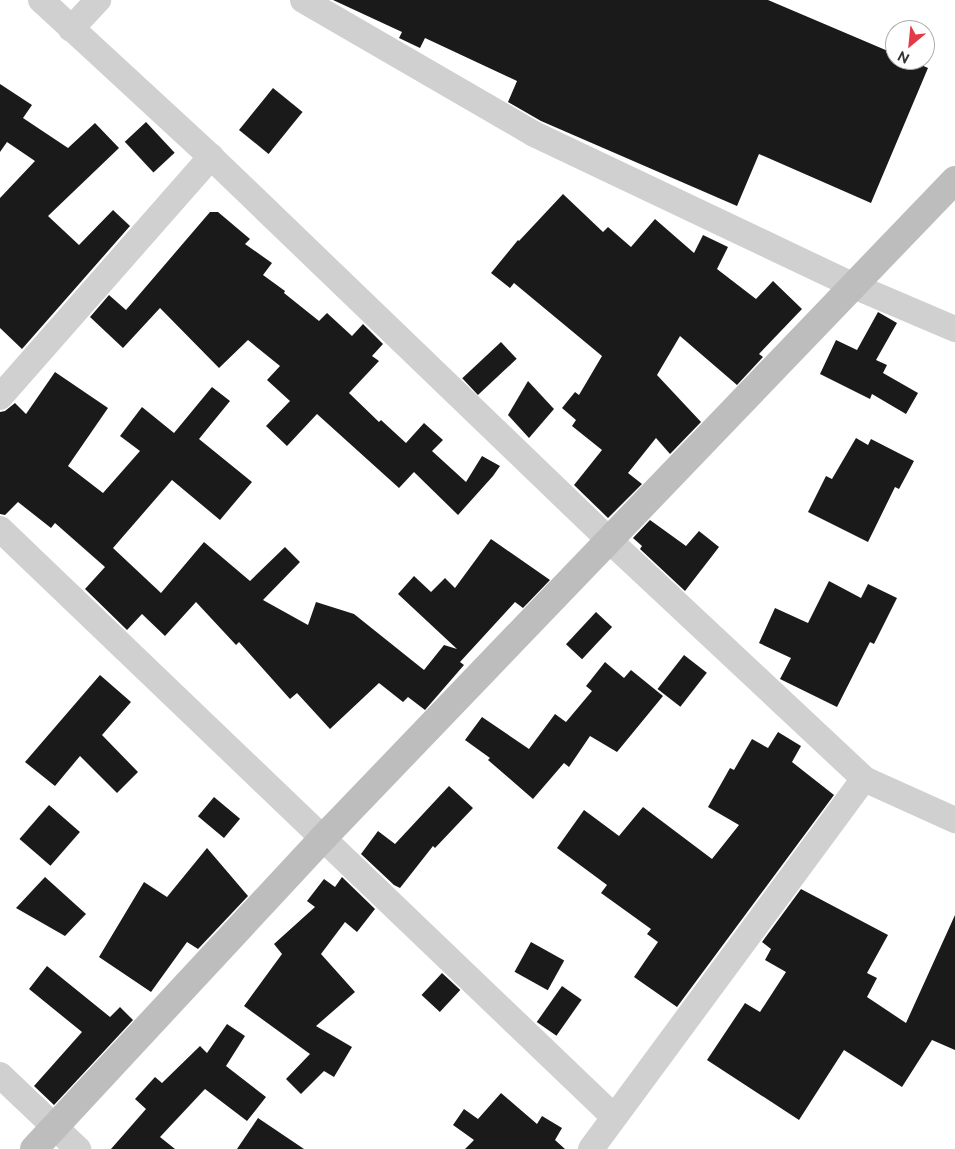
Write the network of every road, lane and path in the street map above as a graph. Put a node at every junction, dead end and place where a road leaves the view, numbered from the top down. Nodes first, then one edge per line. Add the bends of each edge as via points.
1 (41, 0) edge
2 (98, 0) edge
3 (303, 0) edge
4 (71, 28) junction
5 (211, 158) junction
6 (955, 180) edge
7 (854, 286) junction
8 (955, 329) edge
9 (0, 397) edge
10 (0, 529) edge
11 (609, 540) junction
12 (864, 779) junction
13 (955, 820) edge
14 (324, 837) junction
15 (0, 1075) edge
16 (614, 1117) junction
17 (54, 1129) junction
18 (34, 1149) edge
19 (78, 1149) edge
20 (591, 1149) edge

1 - 4 street
2 - 4 street
3 - 7 street via 534,134
4 - 5 street
5 - 9 street
5 - 11 street
6 - 7 street
7 - 8 street
7 - 11 street
10 - 14 street
11 - 12 street
11 - 14 street
12 - 13 street
12 - 16 street
14 - 16 street
14 - 17 street
15 - 17 street
16 - 20 street
17 - 18 street
17 - 19 street

